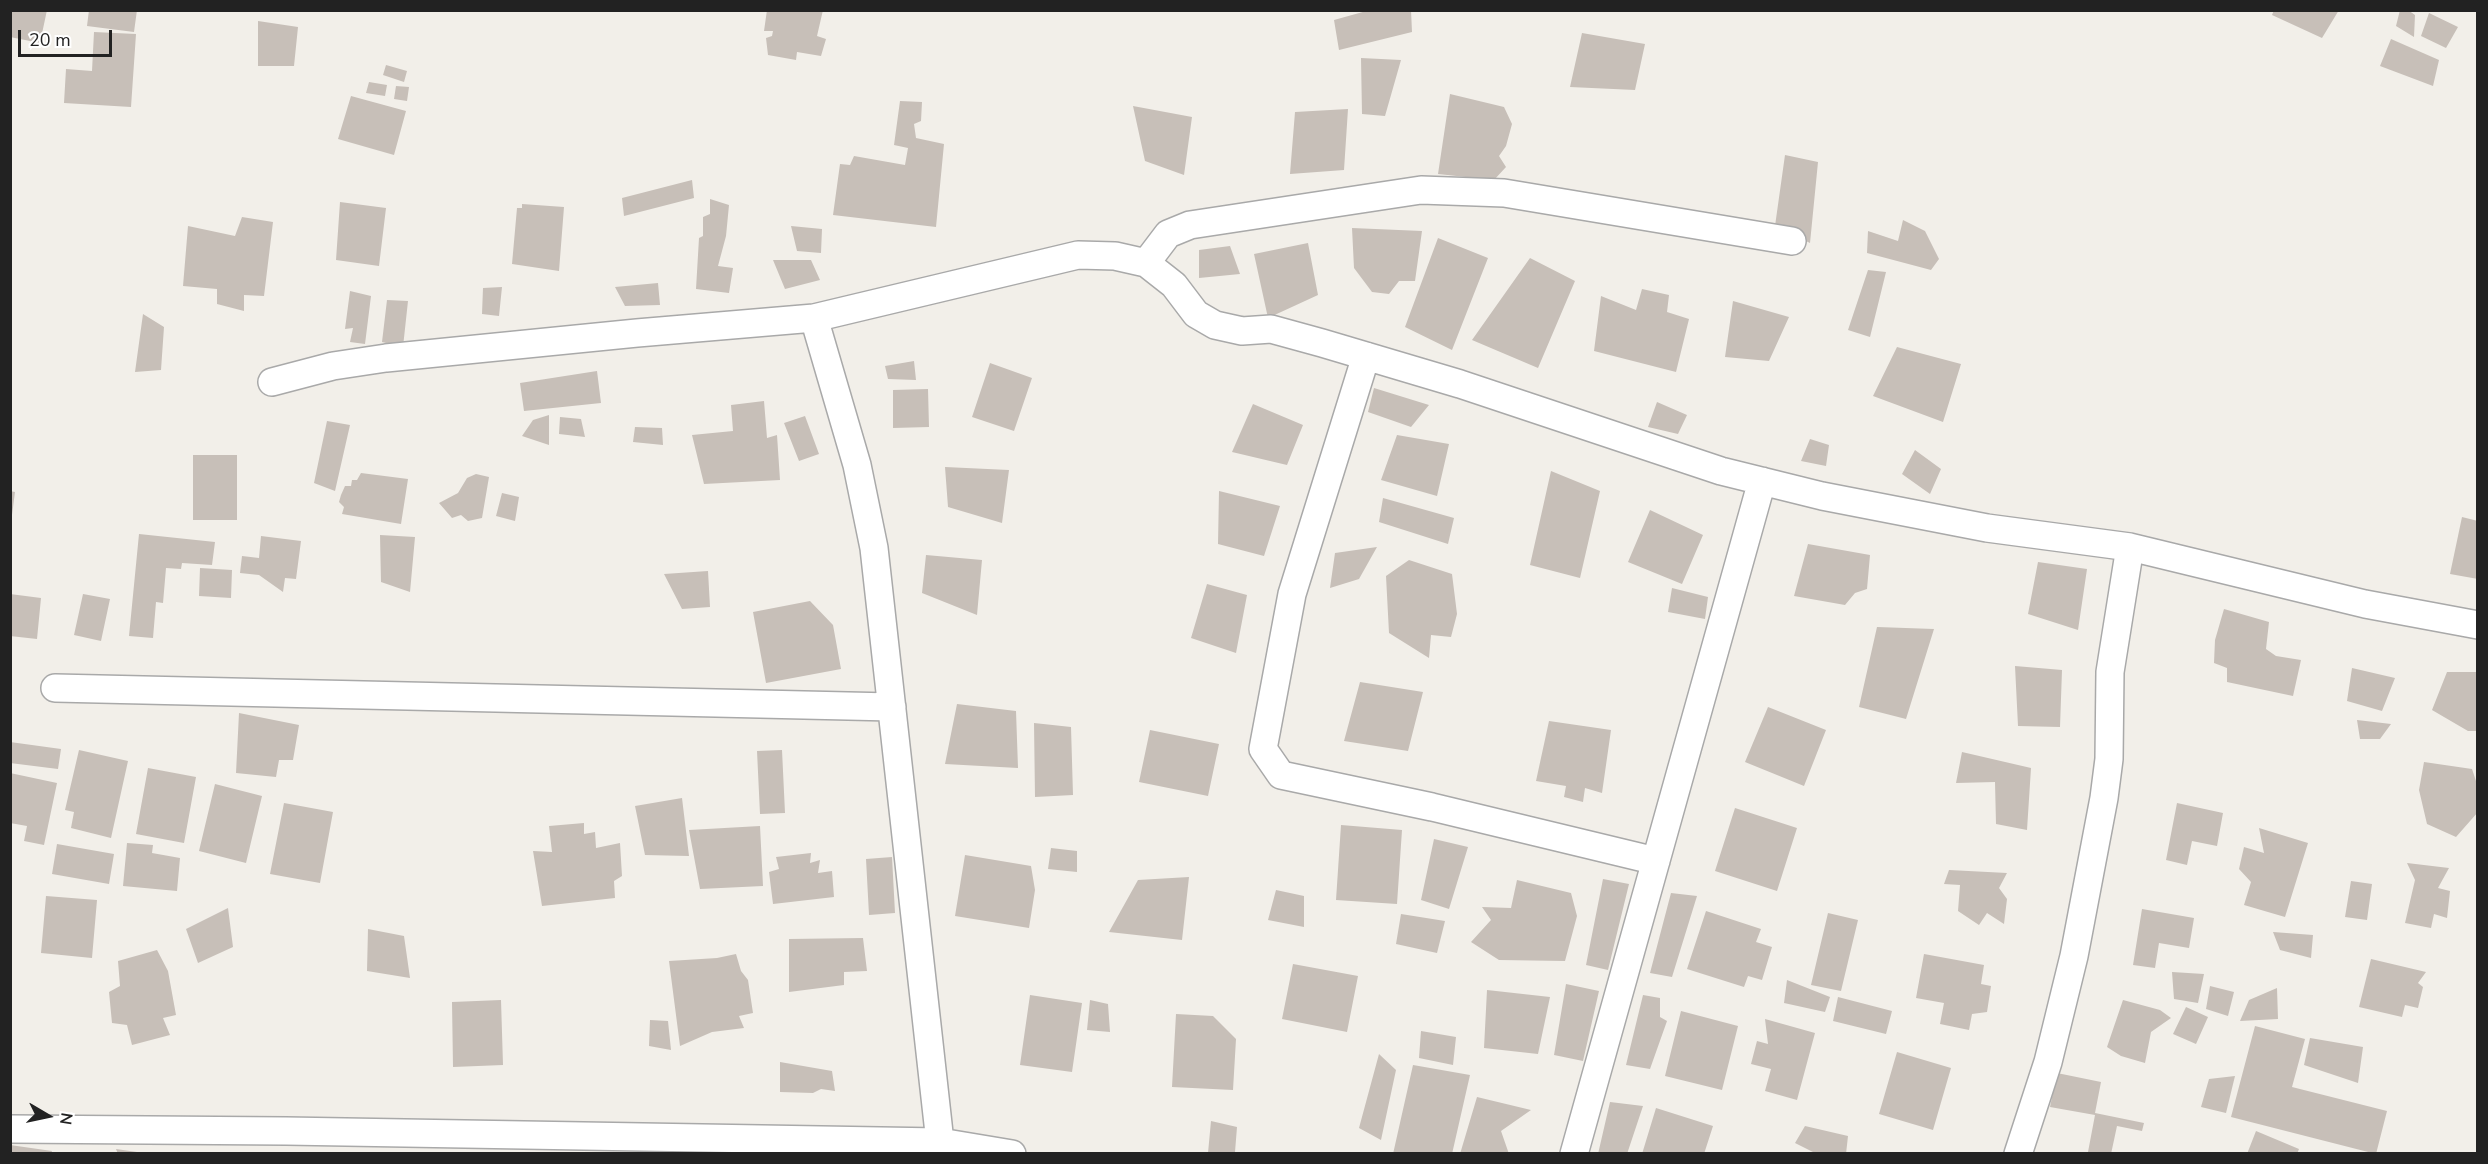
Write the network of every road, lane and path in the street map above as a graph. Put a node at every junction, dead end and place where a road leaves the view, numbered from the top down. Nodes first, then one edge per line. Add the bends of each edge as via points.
1 (1792, 241) dead end
2 (1146, 263) junction
3 (814, 318) junction
4 (1366, 356) junction
5 (272, 382) dead end
6 (1762, 481) junction
7 (2130, 547) junction
8 (2478, 625) edge
9 (55, 687) dead end
10 (892, 707) junction
11 (1656, 861) junction
12 (10, 1129) edge
13 (285, 1142) edge
14 (940, 1142) junction
15 (715, 1146) edge
16 (1012, 1154) edge
17 (1574, 1154) edge
18 (2018, 1154) edge

1 - 2 street via 1504,193 1421,190 1190,225 1168,234
2 - 3 street via 1115,256 1078,255
2 - 4 street via 1174,285 1196,314 1215,325 1242,331 1271,329
3 - 5 street via 386,358 333,366
3 - 10 street via 857,465 874,548
4 - 6 street
4 - 11 street via 1292,594 1263,749 1281,775
6 - 7 street via 1987,528
6 - 11 street
7 - 8 street via 2365,604
7 - 18 street via 2110,672 2109,759 2104,798 2074,956 2048,1062
9 - 10 street
10 - 14 street
11 - 17 street
12 - 13 street
13 - 15 street
14 - 15 street
14 - 16 street

